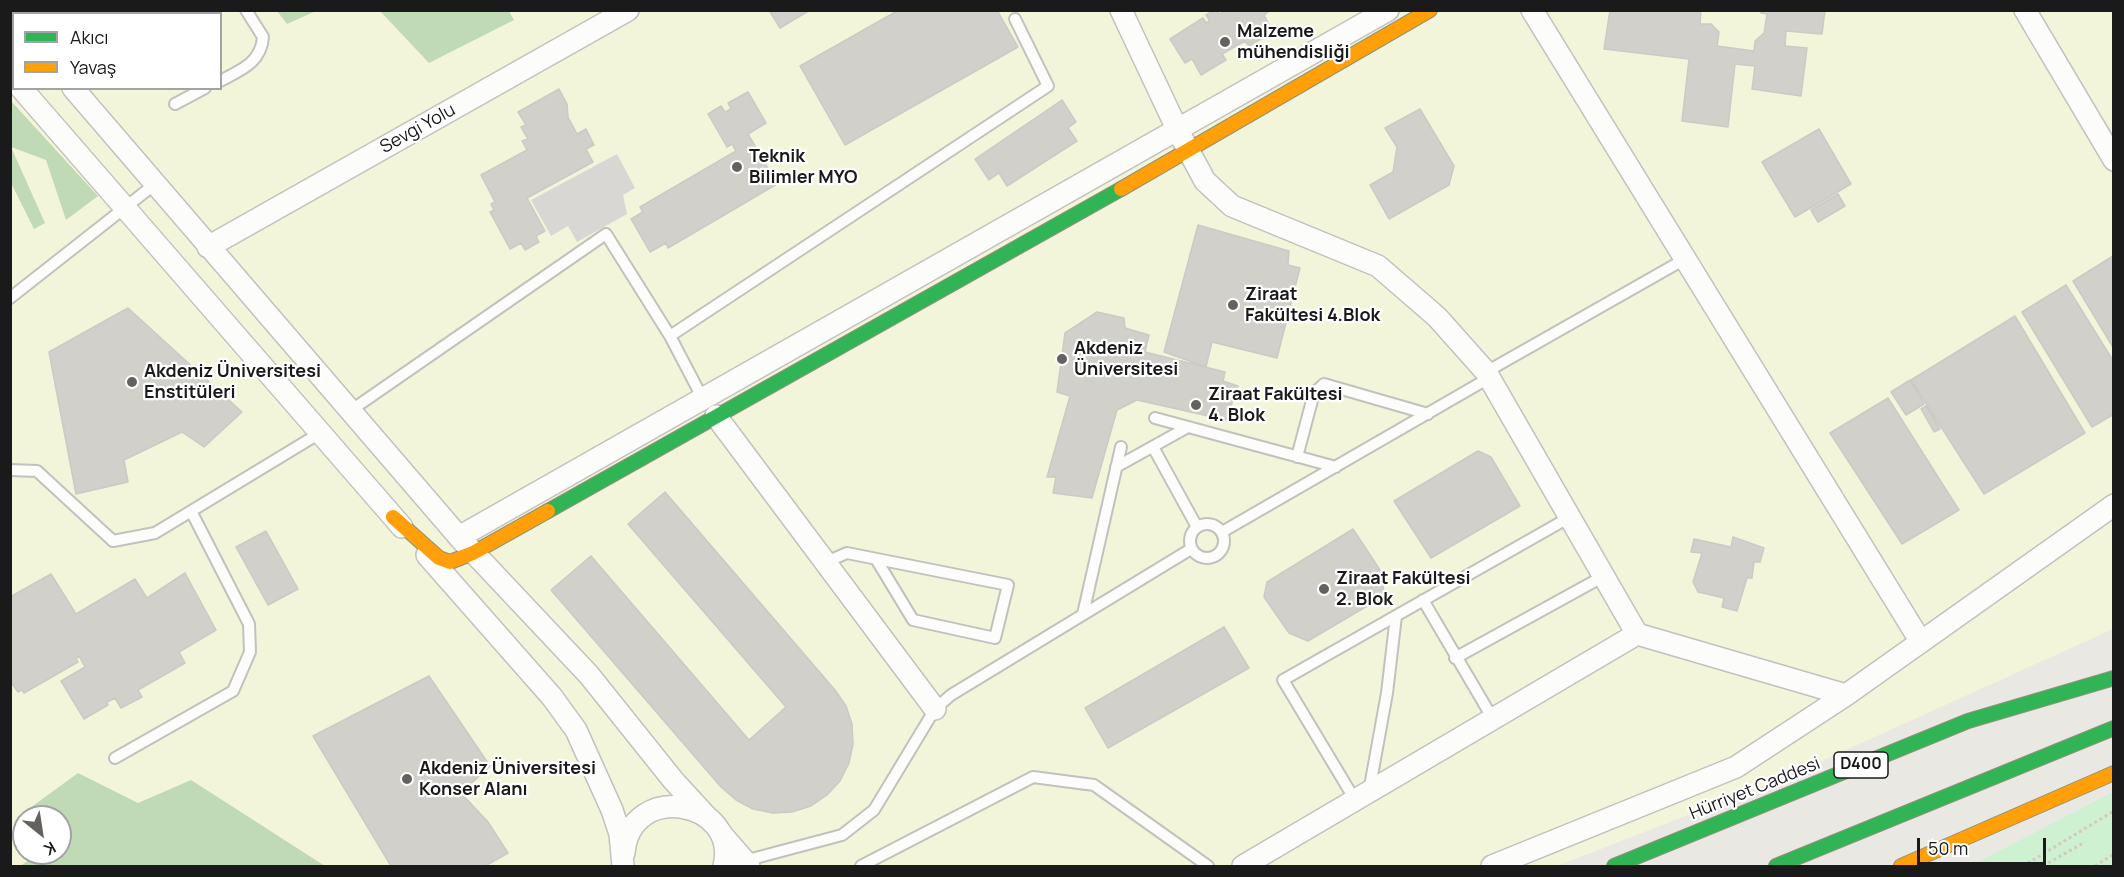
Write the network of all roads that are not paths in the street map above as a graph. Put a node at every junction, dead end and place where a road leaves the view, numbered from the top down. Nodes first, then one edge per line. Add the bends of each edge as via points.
1 (246, 10) edge
2 (628, 10) edge
3 (1121, 10) edge
4 (1388, 10) edge
5 (1430, 10) edge
6 (1532, 10) edge
7 (2025, 10) edge
8 (1014, 19) dead end
9 (222, 80) edge
10 (23, 90) edge
11 (75, 90) edge
12 (201, 90) edge
13 (175, 104) dead end
14 (1178, 131) junction
15 (1188, 150) junction
16 (2114, 160) edge
17 (155, 184) junction
18 (126, 207) junction
19 (208, 247) junction
20 (1686, 259) junction
21 (10, 298) edge
22 (670, 336) junction
23 (1487, 375) junction
24 (709, 408) junction
25 (350, 411) junction
26 (1428, 414) junction
27 (1155, 418) dead end
28 (1188, 427) junction
29 (320, 433) junction
30 (1121, 447) dead end
31 (1153, 447) junction
32 (1297, 457) junction
33 (1116, 467) junction
34 (1336, 467) junction
35 (10, 470) edge
36 (2114, 505) edge
37 (191, 511) junction
38 (1570, 516) junction
39 (393, 517) junction
40 (1197, 527) junction
41 (1222, 532) junction
42 (459, 537) junction
43 (1191, 549) junction
44 (473, 553) junction
45 (876, 559) junction
46 (826, 562) junction
47 (1604, 576) junction
48 (1423, 600) junction
49 (1083, 614) junction
50 (1396, 616) junction
51 (1637, 634) junction
52 (1921, 642) junction
53 (1455, 658) junction
54 (2114, 678) edge
55 (1846, 695) junction
56 (934, 709) junction
57 (1493, 719) junction
58 (2023, 719) dead end
59 (2114, 728) edge
60 (115, 758) dead end
61 (2114, 773) edge
62 (1362, 796) junction
63 (711, 822) junction
64 (623, 865) edge
65 (739, 865) edge
66 (861, 867) edge
67 (1208, 867) edge
68 (1243, 867) edge
69 (1492, 867) edge
70 (1614, 867) edge
71 (1776, 867) edge
72 (1901, 867) edge

1 - 9 lane via 263,37 260,52 252,63
2 - 19 street, Sevgi Yolu
3 - 14 street
4 - 14 street
5 - 15 main road
6 - 20 street
7 - 16 street
8 - 22 lane via 1048,86
10 - 18 street
11 - 17 street
12 - 13 lane
14 - 15 street
14 - 24 street
15 - 23 street via 1205,181 1232,206 1378,266 1437,317
15 - 24 main road
17 - 18 lane
17 - 19 street
18 - 21 lane
18 - 29 street
19 - 25 street
20 - 23 lane
20 - 52 street
22 - 24 lane
22 - 25 lane via 606,234
23 - 26 lane
23 - 38 street
24 - 42 street
24 - 44 main road
24 - 46 street
25 - 42 street
26 - 32 lane via 1324,384 1314,393
26 - 34 lane
27 - 28 lane
28 - 31 lane
28 - 32 lane
29 - 37 lane
29 - 39 street
30 - 33 lane
31 - 33 lane
31 - 40 lane
32 - 34 lane
33 - 49 lane
34 - 41 lane
35 - 37 lane via 37,471 113,542 155,533
36 - 52 street
37 - 60 lane via 249,624 247,662 233,692
38 - 47 street
38 - 48 lane
39 - 44 main road via 439,558 450,562
39 - 64 street via 552,697 576,730 612,810 620,834
40 - 41 lane via 1213,525
40 - 43 lane via 1191,535
41 - 43 lane via 1224,548 1214,557 1201,558
42 - 44 street
43 - 49 lane
44 - 63 street via 589,675
45 - 45 lane via 1008,585 995,638 913,620
45 - 46 lane via 847,553
46 - 56 street
47 - 51 street
47 - 53 lane
48 - 50 lane
48 - 53 lane
49 - 56 lane
50 - 62 lane via 1387,693
50 - 62 lane via 1283,680
51 - 55 street
51 - 57 street
52 - 55 street
53 - 57 lane
54 - 58 main road
54 - 70 main road, Hürriyet Caddesi / D400 via 1968,721
55 - 69 street via 1736,766
56 - 65 lane via 873,810 842,835
57 - 62 street
59 - 71 main road
61 - 72 main road
62 - 68 street
63 - 64 street via 691,808 658,808 632,828 625,843
63 - 65 street
66 - 67 lane via 1033,777 1094,785

